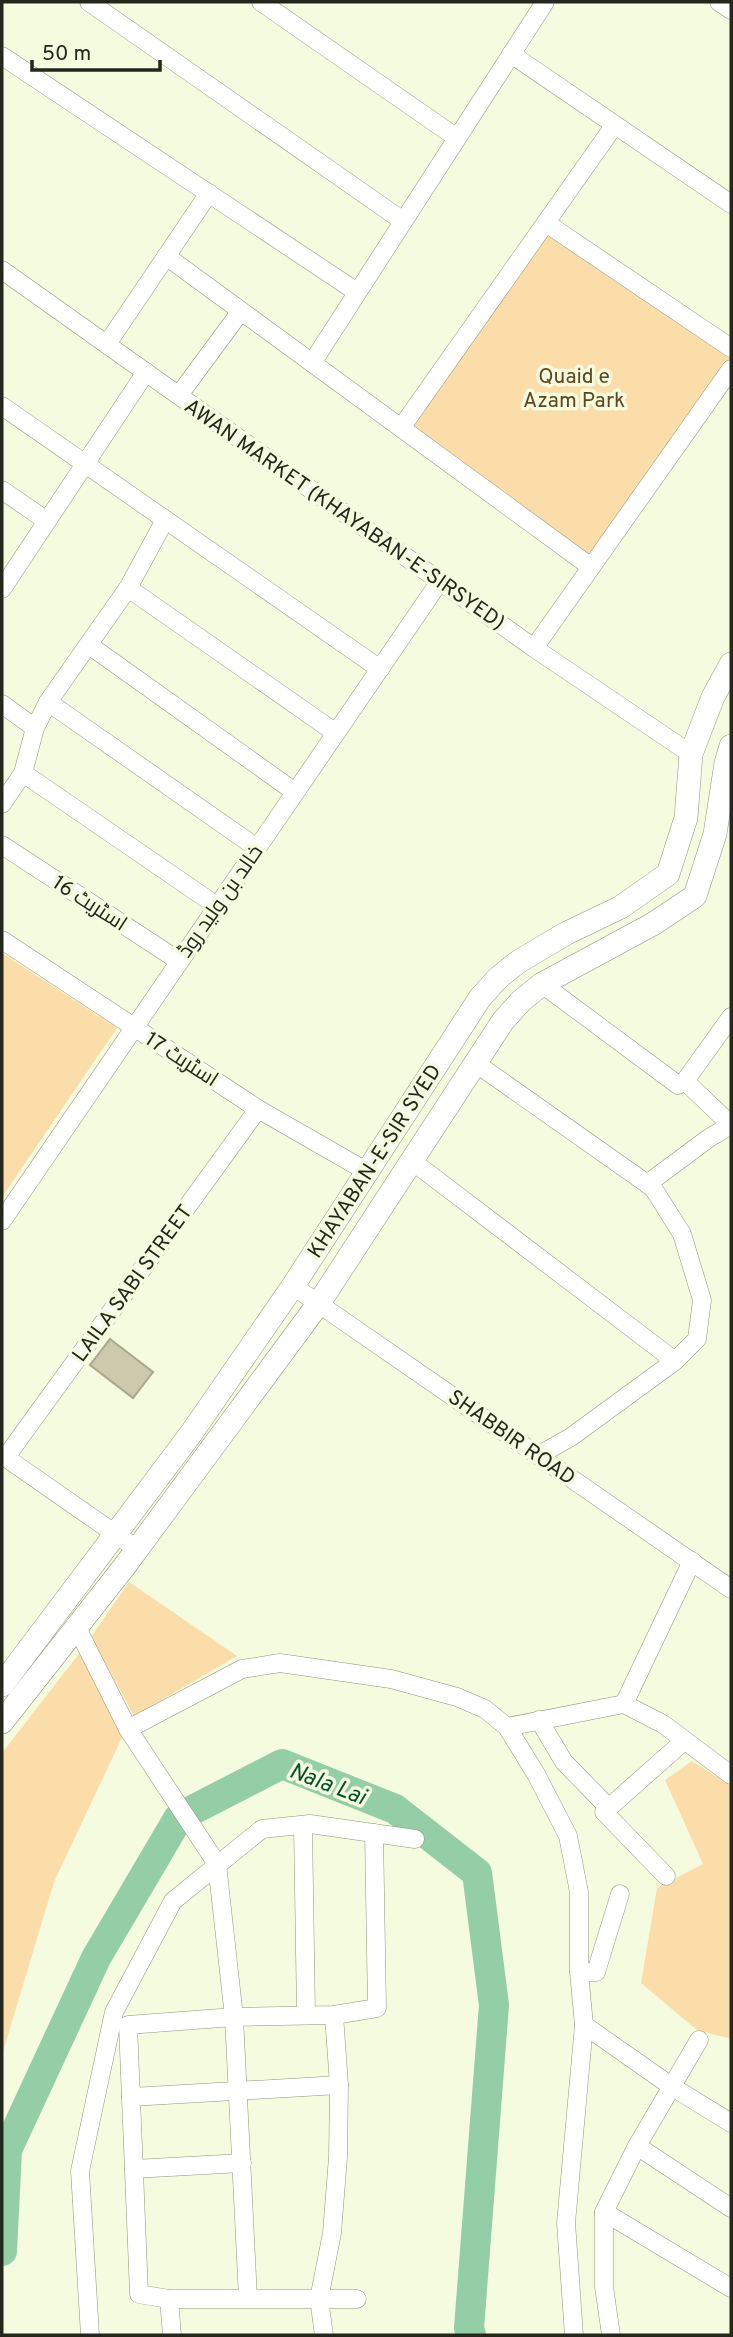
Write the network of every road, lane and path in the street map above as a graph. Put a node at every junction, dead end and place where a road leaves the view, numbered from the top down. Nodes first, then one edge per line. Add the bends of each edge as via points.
1 (89, 2) edge
2 (261, 2) edge
3 (545, 2) edge
4 (719, 2) edge
5 (731, 10) edge
6 (511, 54) junction
7 (2, 56) edge
8 (614, 125) junction
9 (457, 138) junction
10 (209, 194) junction
11 (731, 204) edge
12 (403, 221) junction
13 (546, 223) junction
14 (166, 256) junction
15 (2, 270) edge
16 (357, 292) junction
17 (241, 311) junction
18 (107, 344) junction
19 (731, 348) edge
20 (312, 363) junction
21 (731, 369) edge
22 (146, 372) junction
23 (179, 396) junction
24 (2, 406) edge
25 (401, 428) junction
26 (84, 464) junction
27 (2, 489) edge
28 (165, 520) junction
29 (47, 521) junction
30 (591, 567) junction
31 (440, 582) junction
32 (3, 584) edge
33 (128, 588) junction
34 (89, 645) junction
35 (534, 648) junction
36 (731, 664) edge
37 (380, 669) junction
38 (48, 702) junction
39 (2, 704) edge
40 (35, 728) junction
41 (336, 733) junction
42 (731, 746) edge
43 (691, 754) junction
44 (23, 773) junction
45 (295, 792) junction
46 (2, 804) edge
47 (2, 845) edge
48 (257, 848) junction
49 (217, 906) junction
50 (2, 940) edge
51 (179, 961) junction
52 (542, 985) junction
53 (731, 1017) edge
54 (134, 1027) junction
55 (474, 1062) junction
56 (682, 1083) junction
57 (258, 1109) junction
58 (731, 1125) edge
59 (412, 1161) junction
60 (366, 1171) junction
61 (647, 1184) junction
62 (2, 1221) edge
63 (293, 1286) junction
64 (319, 1303) junction
65 (675, 1361) junction
66 (539, 1455) junction
67 (4, 1456) edge
68 (116, 1533) junction
69 (137, 1549) junction
70 (692, 1562) junction
71 (731, 1589) edge
72 (77, 1628) junction
73 (2, 1685) edge
74 (624, 1704) junction
75 (539, 1720) junction
76 (2, 1722) edge
77 (507, 1727) junction
78 (131, 1733) junction
79 (684, 1741) junction
80 (731, 1774) edge
81 (609, 1808) junction
82 (303, 1825) junction
83 (374, 1833) junction
84 (415, 1839) dead end
85 (212, 1858) junction
86 (666, 1876) dead end
87 (620, 1894) dead end
88 (579, 1972) junction
89 (306, 2015) junction
90 (334, 2015) junction
91 (234, 2017) junction
92 (583, 2025) junction
93 (699, 2040) dead end
94 (339, 2085) junction
95 (671, 2086) junction
96 (238, 2090) junction
97 (131, 2097) junction
98 (731, 2123) edge
99 (637, 2146) junction
100 (242, 2163) junction
101 (134, 2169) junction
102 (731, 2208) edge
103 (604, 2212) junction
104 (731, 2288) edge
105 (248, 2298) junction
106 (169, 2299) junction
107 (319, 2299) junction
108 (357, 2300) dead end
109 (90, 2335) edge
110 (172, 2335) edge
111 (324, 2335) edge
112 (574, 2335) edge
113 (611, 2335) edge

1 - 12 street
2 - 9 street
3 - 6 street
4 - 5 street
6 - 8 street
6 - 9 street
7 - 10 street
8 - 11 street
8 - 13 street
9 - 12 street
10 - 14 street
10 - 16 street
12 - 16 street
13 - 19 street
13 - 25 street
14 - 17 street
14 - 18 street
15 - 18 street, AWAN MARKET (KHAYABAN-E-SIRSYED)
16 - 20 street
17 - 20 street
17 - 23 street
18 - 22 street, AWAN MARKET (KHAYABAN-E-SIRSYED)
20 - 25 street
21 - 30 street
22 - 23 street, AWAN MARKET (KHAYABAN-E-SIRSYED)
22 - 26 street
23 - 31 street, AWAN MARKET (KHAYABAN-E-SIRSYED)
24 - 26 street
25 - 30 street
26 - 28 street
26 - 29 street
27 - 29 street
28 - 33 street
28 - 37 street
29 - 32 street
30 - 35 street
31 - 35 street, AWAN MARKET (KHAYABAN-E-SIRSYED)
31 - 37 street, خالد بن ولید روڈ
33 - 34 street
33 - 41 street
34 - 38 street
34 - 45 street
35 - 43 street, AWAN MARKET (KHAYABAN-E-SIRSYED)
36 - 43 main road, KHAYABAN-E-SIR SYED
37 - 41 street, خالد بن ولید روڈ
38 - 40 street
38 - 48 street
39 - 40 street
40 - 44 street
41 - 45 street, خالد بن ولید روڈ
42 - 52 main road, KHAYABAN-E-SIR SYED via 715,834 695,896
43 - 60 main road, KHAYABAN-E-SIR SYED via 686,818 668,874 621,907 565,934 498,978 480,998
44 - 46 street
44 - 49 street
45 - 48 street, خالد بن ولید روڈ
47 - 51 street, اسٹریٹ 16
48 - 49 street, خالد بن ولید روڈ
49 - 51 street, خالد بن ولید روڈ
50 - 54 street, اسٹریٹ 17
51 - 54 street, خالد بن ولید روڈ
52 - 55 main road, KHAYABAN-E-SIR SYED via 503,1021
52 - 56 street
53 - 56 street
54 - 57 street, اسٹریٹ 17
54 - 62 street, خالد بن ولید روڈ
55 - 59 main road, KHAYABAN-E-SIR SYED
55 - 61 street
56 - 58 street
57 - 60 street, اسٹریٹ 17
57 - 67 street, LAILA SABI STREET
58 - 61 street
59 - 64 main road, KHAYABAN-E-SIR SYED
59 - 65 street
60 - 63 main road, KHAYABAN-E-SIR SYED
61 - 65 street via 681,1234 702,1300 697,1339
63 - 64 street, SHABBIR ROAD
63 - 68 main road, KHAYABAN-E-SIR SYED
64 - 66 street, SHABBIR ROAD
64 - 69 main road, KHAYABAN-E-SIR SYED
65 - 66 street
66 - 70 street, SHABBIR ROAD
67 - 68 street
68 - 69 street
68 - 73 main road, KHAYABAN-E-SIR SYED
69 - 72 main road, KHAYABAN-E-SIR SYED
70 - 71 street, SHABBIR ROAD
70 - 74 street
72 - 76 main road, KHAYABAN-E-SIR SYED
72 - 78 street
74 - 75 street
74 - 79 street
75 - 77 street
75 - 81 street via 564,1762
77 - 78 street via 485,1709 457,1697 391,1679 280,1663 242,1670
77 - 88 street via 568,1836 579,1892
78 - 85 street
79 - 80 street
79 - 81 street
81 - 86 street via 604,1812
82 - 83 street
82 - 85 street via 262,1829
82 - 89 street
83 - 84 street
83 - 90 street via 377,2008
85 - 91 street
85 - 109 street via 173,1901 114,2012 80,2171
87 - 88 street via 596,1972
88 - 92 street
89 - 90 street
89 - 91 street
90 - 94 street
91 - 96 street
91 - 97 street via 128,2025
92 - 95 street
92 - 112 street via 566,2223
93 - 95 street
94 - 96 street
94 - 107 street via 332,2233
95 - 98 street
95 - 99 street
96 - 97 street
96 - 100 street
97 - 101 street
99 - 102 street
99 - 103 street
100 - 101 street
100 - 105 street
101 - 106 street via 139,2294
103 - 104 street
103 - 113 street via 604,2287
105 - 106 street
105 - 107 street
106 - 110 street
107 - 108 street
107 - 111 street

